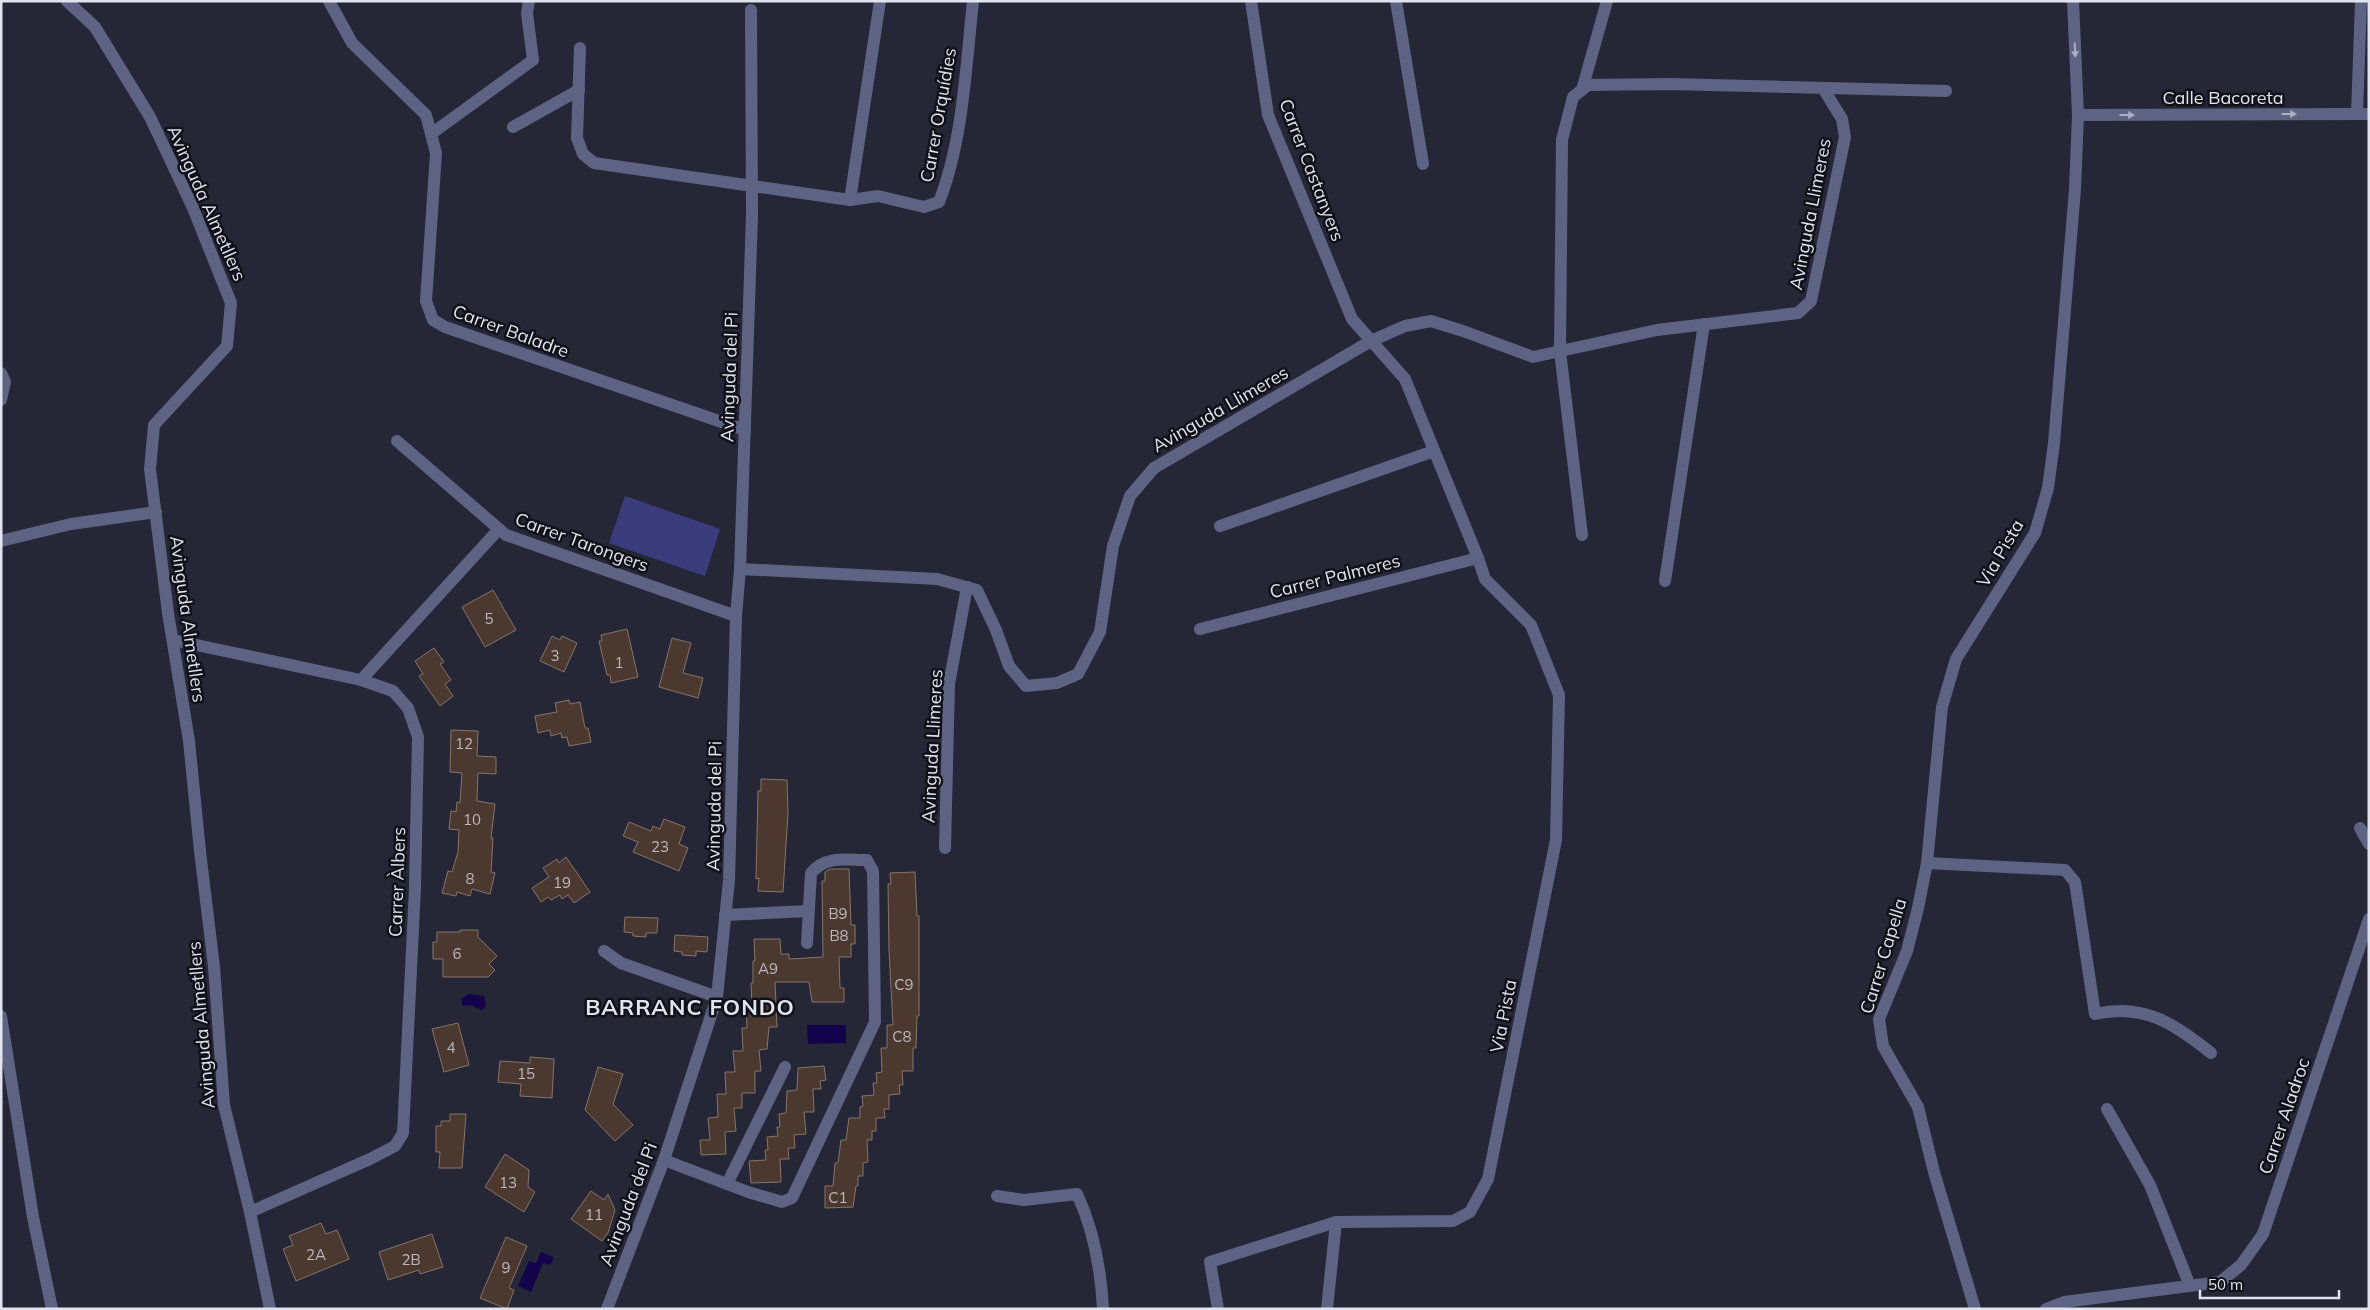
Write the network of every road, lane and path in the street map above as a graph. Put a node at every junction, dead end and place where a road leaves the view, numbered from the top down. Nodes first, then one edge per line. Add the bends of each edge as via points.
1 (67, 1) edge
2 (329, 1) edge
3 (529, 1) edge
4 (880, 1) edge
5 (973, 1) edge
6 (1251, 1) edge
7 (1396, 1) edge
8 (1607, 1) edge
9 (2072, 1) edge
10 (2361, 1) edge
11 (750, 10) dead end
12 (580, 48) dead end
13 (1823, 88) junction
14 (579, 90) junction
15 (1582, 90) junction
16 (1946, 91) dead end
17 (2363, 114) edge
18 (2078, 115) junction
19 (513, 127) dead end
20 (431, 134) junction
21 (1423, 164) dead end
22 (752, 188) junction
23 (850, 200) junction
24 (1704, 324) junction
25 (1371, 341) junction
26 (1560, 352) junction
27 (1, 373) edge
28 (1, 400) edge
29 (745, 430) junction
30 (397, 441) dead end
31 (1434, 451) junction
32 (156, 512) junction
33 (1220, 526) dead end
34 (499, 529) junction
35 (1582, 535) dead end
36 (1, 541) edge
37 (1478, 558) junction
38 (740, 568) junction
39 (1665, 581) dead end
40 (968, 587) junction
41 (736, 616) junction
42 (1200, 629) dead end
43 (173, 640) junction
44 (361, 680) junction
45 (2360, 828) dead end
46 (2369, 844) edge
47 (945, 848) dead end
48 (1927, 863) junction
49 (808, 911) junction
50 (726, 915) junction
51 (2369, 919) edge
52 (807, 943) dead end
53 (604, 951) dead end
54 (717, 997) junction
55 (1, 1016) edge
56 (2211, 1053) dead end
57 (785, 1067) dead end
58 (2107, 1108) dead end
59 (664, 1160) junction
60 (727, 1184) junction
61 (997, 1196) dead end
62 (250, 1212) junction
63 (1336, 1222) junction
64 (2190, 1286) junction
65 (52, 1309) edge
66 (270, 1309) edge
67 (607, 1309) edge
68 (1103, 1309) edge
69 (1218, 1309) edge
70 (1327, 1309) edge
71 (1975, 1309) edge
72 (2046, 1309) edge

1 - 32 street, Avinguda Almetllers via 95,26 150,117 193,208 231,303 227,346 154,425 150,469
2 - 20 street, Carrer Baladre via 352,43 426,116
3 - 20 street via 527,13 533,60
4 - 23 street
5 - 23 street, Carrer Orquídies via 963,95 948,180 939,202 924,207 878,196
6 - 25 street, Carrer Castanyers via 1268,114 1352,320
7 - 21 street
8 - 15 street
9 -> 18 street
10 - 17 street
11 - 22 street, Avinguda del Pi
12 - 14 street
13 - 15 street via 1661,84 1588,85
13 - 16 street
13 - 24 street, Avinguda Llimeres via 1842,119 1845,137 1811,301 1798,312
14 - 19 street
14 - 22 street via 577,138 583,154 594,164
15 - 26 street via 1573,97 1562,140
18 -> 17 street, Calle Bacoreta
18 - 48 street, Via Pista via 2075,189 2048,488 2035,534 1956,658 1942,707
20 - 29 street, Carrer Baladre via 436,153 426,301 433,320 444,328
22 - 23 street
22 - 29 street, Avinguda del Pi
24 - 26 street, Avinguda Llimeres via 1658,330
24 - 39 street
25 - 26 street, Avinguda Llimeres via 1405,326 1431,321 1533,357
25 - 31 street via 1405,379
25 - 40 street, Avinguda Llimeres via 1154,468 1130,496 1113,546 1100,632 1078,674 1057,683 1026,686 1009,666 977,590
26 - 35 street
27 - 28 street via 5,382
29 - 38 street, Avinguda del Pi
30 - 34 street, Carrer Tarongers
31 - 33 street
31 - 37 street
32 - 36 street via 71,524
32 - 43 street, Avinguda Almetllers
34 - 41 street, Carrer Tarongers via 506,535
34 - 44 street
37 - 42 street, Carrer Palmeres
37 - 63 street, Via Pista via 1485,580 1532,625 1559,695 1556,840 1488,1179 1470,1212 1453,1220
38 - 40 street via 937,579
38 - 41 street
40 - 47 street, Avinguda Llimeres via 949,684
41 - 50 street, Avinguda del Pi
43 - 44 street, Carrer Àlbers
43 - 62 street, Avinguda Almetllers via 189,741 214,966 224,1105
44 - 62 street, Carrer Àlbers via 393,691 408,708 418,737 415,888 402,1133 395,1146 370,1159
45 - 46 street
48 - 56 street via 2065,870 2074,882 2095,1014 2112,1010 2146,1012 2175,1025
48 - 71 street, Carrer Capella via 1907,951 1879,1019 1883,1046 1918,1107
49 - 50 street
49 - 52 street
49 - 60 street via 811,873 818,864 829,860 867,860 873,871 875,1022 792,1198 782,1202
50 - 54 street, Avinguda del Pi
51 - 64 street, Carrer Aladroc via 2262,1234 2241,1265 2220,1282
53 - 54 street via 621,964
54 - 59 street, Avinguda del Pi
55 - 65 street via 33,1217
57 - 60 street
58 - 64 street via 2150,1185
59 - 60 street
59 - 67 street, Avinguda del Pi
61 - 68 street via 1024,1200 1076,1194 1083,1207 1093,1245 1102,1286
62 - 66 street, Avinguda Almetllers
63 - 69 street, Via Pista via 1210,1262
63 - 70 street
64 - 72 street, Carrer Aladroc via 2064,1302

